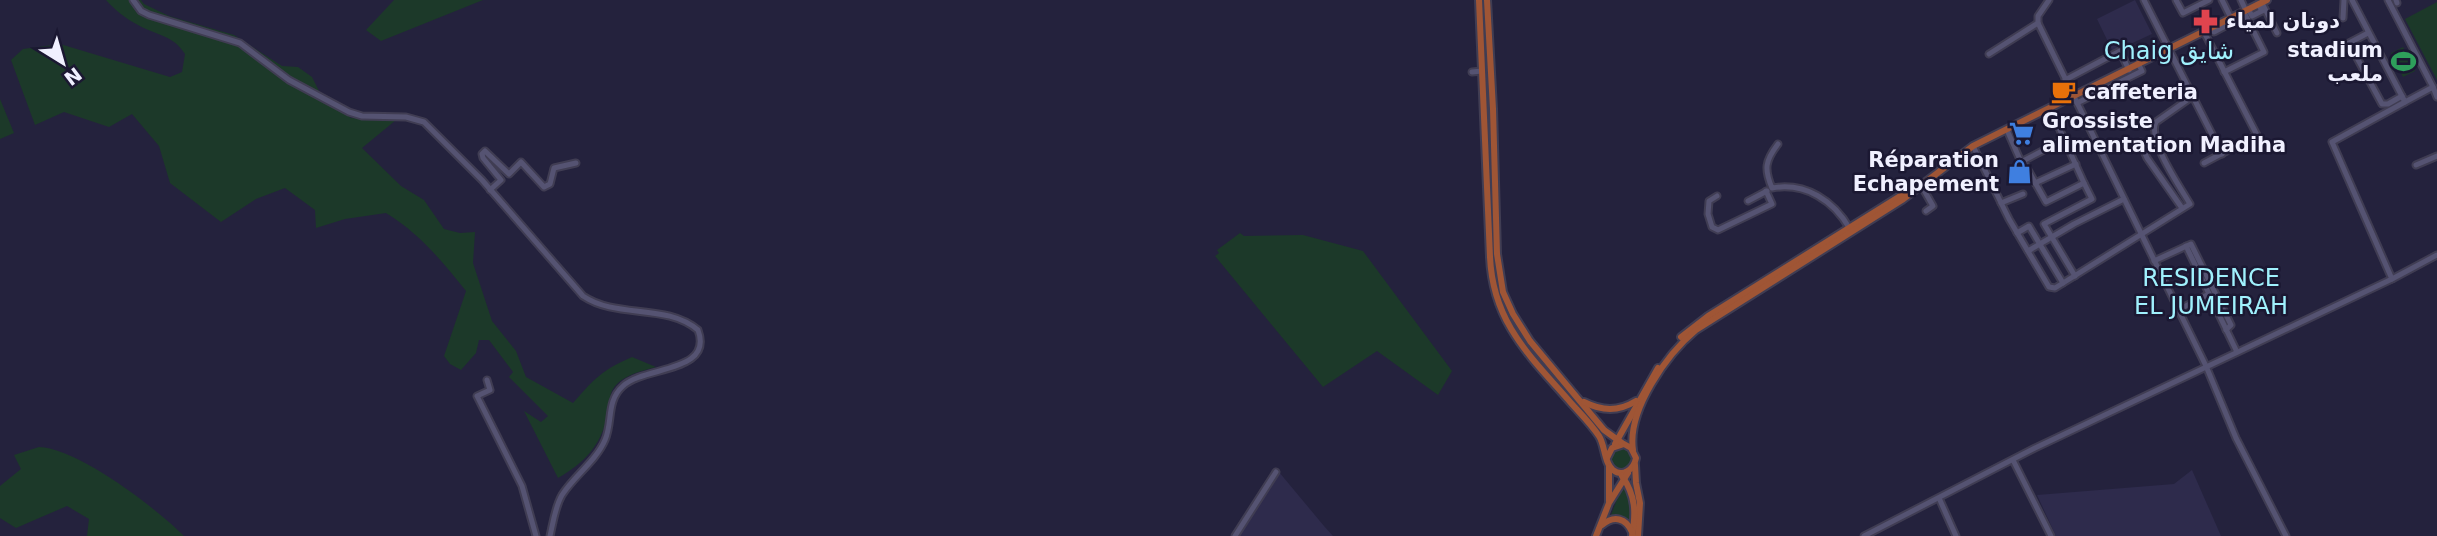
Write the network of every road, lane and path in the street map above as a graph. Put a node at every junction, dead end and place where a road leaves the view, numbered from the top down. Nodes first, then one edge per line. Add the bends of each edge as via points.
1 (133, 0) edge
2 (1479, 0) edge
3 (1487, 0) edge
4 (2049, 0) edge
5 (2144, 0) edge
6 (2176, 0) edge
7 (2208, 0) edge
8 (2222, 0) edge
9 (2241, 0) edge
10 (2344, 0) edge
11 (2352, 0) edge
12 (2393, 1) edge
13 (2262, 2) edge
14 (2242, 13) junction
15 (2343, 18) dead end
16 (2038, 23) junction
17 (2204, 32) junction
18 (2277, 33) dead end
19 (2368, 33) junction
20 (2168, 50) junction
21 (1989, 54) dead end
22 (2138, 65) junction
23 (2129, 70) junction
24 (1482, 71) junction
25 (1472, 72) dead end
26 (2224, 72) junction
27 (2065, 80) junction
28 (2433, 87) junction
29 (2193, 96) junction
30 (2437, 97) edge
31 (2076, 99) junction
32 (2403, 99) junction
33 (2050, 108) junction
34 (2007, 130) junction
35 (2065, 139) junction
36 (2140, 142) dead end
37 (1778, 144) dead end
38 (1973, 146) junction
39 (2222, 154) junction
40 (2437, 156) edge
41 (2024, 161) junction
42 (576, 163) dead end
43 (2204, 163) dead end
44 (2076, 164) junction
45 (2416, 165) dead end
46 (2035, 183) junction
47 (2084, 183) junction
48 (1921, 185) junction
49 (490, 190) junction
50 (1769, 190) junction
51 (2023, 194) dead end
52 (1717, 196) dead end
53 (2124, 199) junction
54 (1748, 201) dead end
55 (2001, 203) junction
56 (2182, 208) junction
57 (1926, 211) dead end
58 (1850, 230) junction
59 (2017, 233) junction
60 (2141, 234) junction
61 (2051, 236) junction
62 (2039, 244) junction
63 (2186, 246) junction
64 (2028, 251) junction
65 (2437, 255) edge
66 (2154, 261) junction
67 (2075, 276) junction
68 (2392, 279) junction
69 (2063, 283) junction
70 (2209, 294) junction
71 (2178, 310) junction
72 (2226, 330) junction
73 (2237, 352) junction
74 (2206, 366) junction
75 (487, 380) dead end
76 (1640, 397) junction
77 (1581, 401) junction
78 (1621, 443) junction
79 (1633, 450) junction
80 (2013, 460) junction
81 (1608, 461) junction
82 (1636, 461) junction
83 (1276, 472) dead end
84 (1621, 475) junction
85 (1939, 498) junction
86 (1609, 503) junction
87 (1601, 526) junction
88 (1634, 535) edge
89 (536, 536) edge
90 (550, 536) edge
91 (1235, 536) edge
92 (1596, 536) edge
93 (1864, 536) edge
94 (1956, 536) edge
95 (2052, 536) edge
96 (2286, 536) edge

1 - 49 street via 149,15 240,43 289,80 349,112 424,122
2 - 24 main road
3 - 77 main road via 1497,254 1503,292 1523,332
4 - 16 street
5 - 20 street
6 - 7 street via 2183,13
8 - 14 street
9 - 14 street
10 - 15 street
11 - 19 street
12 - 28 street
13 - 14 main road
13 - 18 street
14 - 17 main road
14 - 26 street via 2264,52
16 - 21 street
16 - 27 street
17 - 20 main road
17 - 26 street
19 - 32 street
19 - 32 street via 2349,43 2382,104
20 - 22 main road
20 - 29 street
22 - 23 main road
22 - 31 street via 2141,71
23 - 27 street via 2120,51
23 - 31 main road
24 - 25 street
24 - 81 main road via 1495,298 1514,335 1599,436
26 - 39 street via 2257,135
27 - 31 street
28 - 30 street
28 - 32 street
29 - 39 street
29 - 56 street via 2153,125 2163,157 2190,204
31 - 33 main road
31 - 53 street
32 - 68 street via 2332,142
33 - 34 main road
33 - 35 street
34 - 38 main road
34 - 41 street
35 - 41 street
35 - 44 street
36 - 56 street
37 - 50 street via 1766,166
38 - 48 main road
38 - 55 street
39 - 43 street
40 - 45 street
41 - 46 street
42 - 49 street via 554,168 550,184 544,187 521,162 509,174 485,151 483,158 501,180
44 - 46 street
44 - 47 street
46 - 47 street via 2046,202
47 - 61 street via 2092,198 2044,224
48 - 57 street via 1933,206
48 - 58 main road
49 - 90 street via 590,301 682,320 701,337 691,360 633,379 616,393 606,440 562,496
50 - 52 street via 1772,204 1718,230 1712,227 1707,209
50 - 54 street
50 - 58 street via 1793,187 1820,196 1839,211
51 - 55 street
53 - 60 street
53 - 61 street
55 - 59 street
56 - 60 street
58 - 76 main road via 1692,327 1675,344
58 - 79 main road via 1686,338 1641,406 1632,429
59 - 62 street via 2029,226
59 - 64 street
60 - 66 street
60 - 67 street
61 - 62 street
61 - 67 street
62 - 64 street
62 - 69 street
63 - 66 street
63 - 70 street
63 - 72 street via 2191,244 2231,325
64 - 69 street via 2049,287
65 - 68 street
66 - 71 street
67 - 69 street
68 - 73 street
70 - 71 street
70 - 72 street
71 - 74 street
72 - 73 street
73 - 74 street
74 - 80 street
74 - 96 street via 2236,438
75 - 89 street via 490,390 477,396 522,486
76 - 77 main road via 1612,410
76 - 78 main road
77 - 78 main road
78 - 79 main road
78 - 81 main road via 1612,448
79 - 82 main road
80 - 85 street
80 - 95 street
81 - 84 main road
81 - 86 main road
82 - 84 main road
82 - 88 main road via 1640,503
83 - 91 street
84 - 86 main road
84 - 88 main road via 1634,503
85 - 93 street
85 - 94 street
86 - 87 main road
87 - 88 main road via 1621,519
87 - 92 main road

